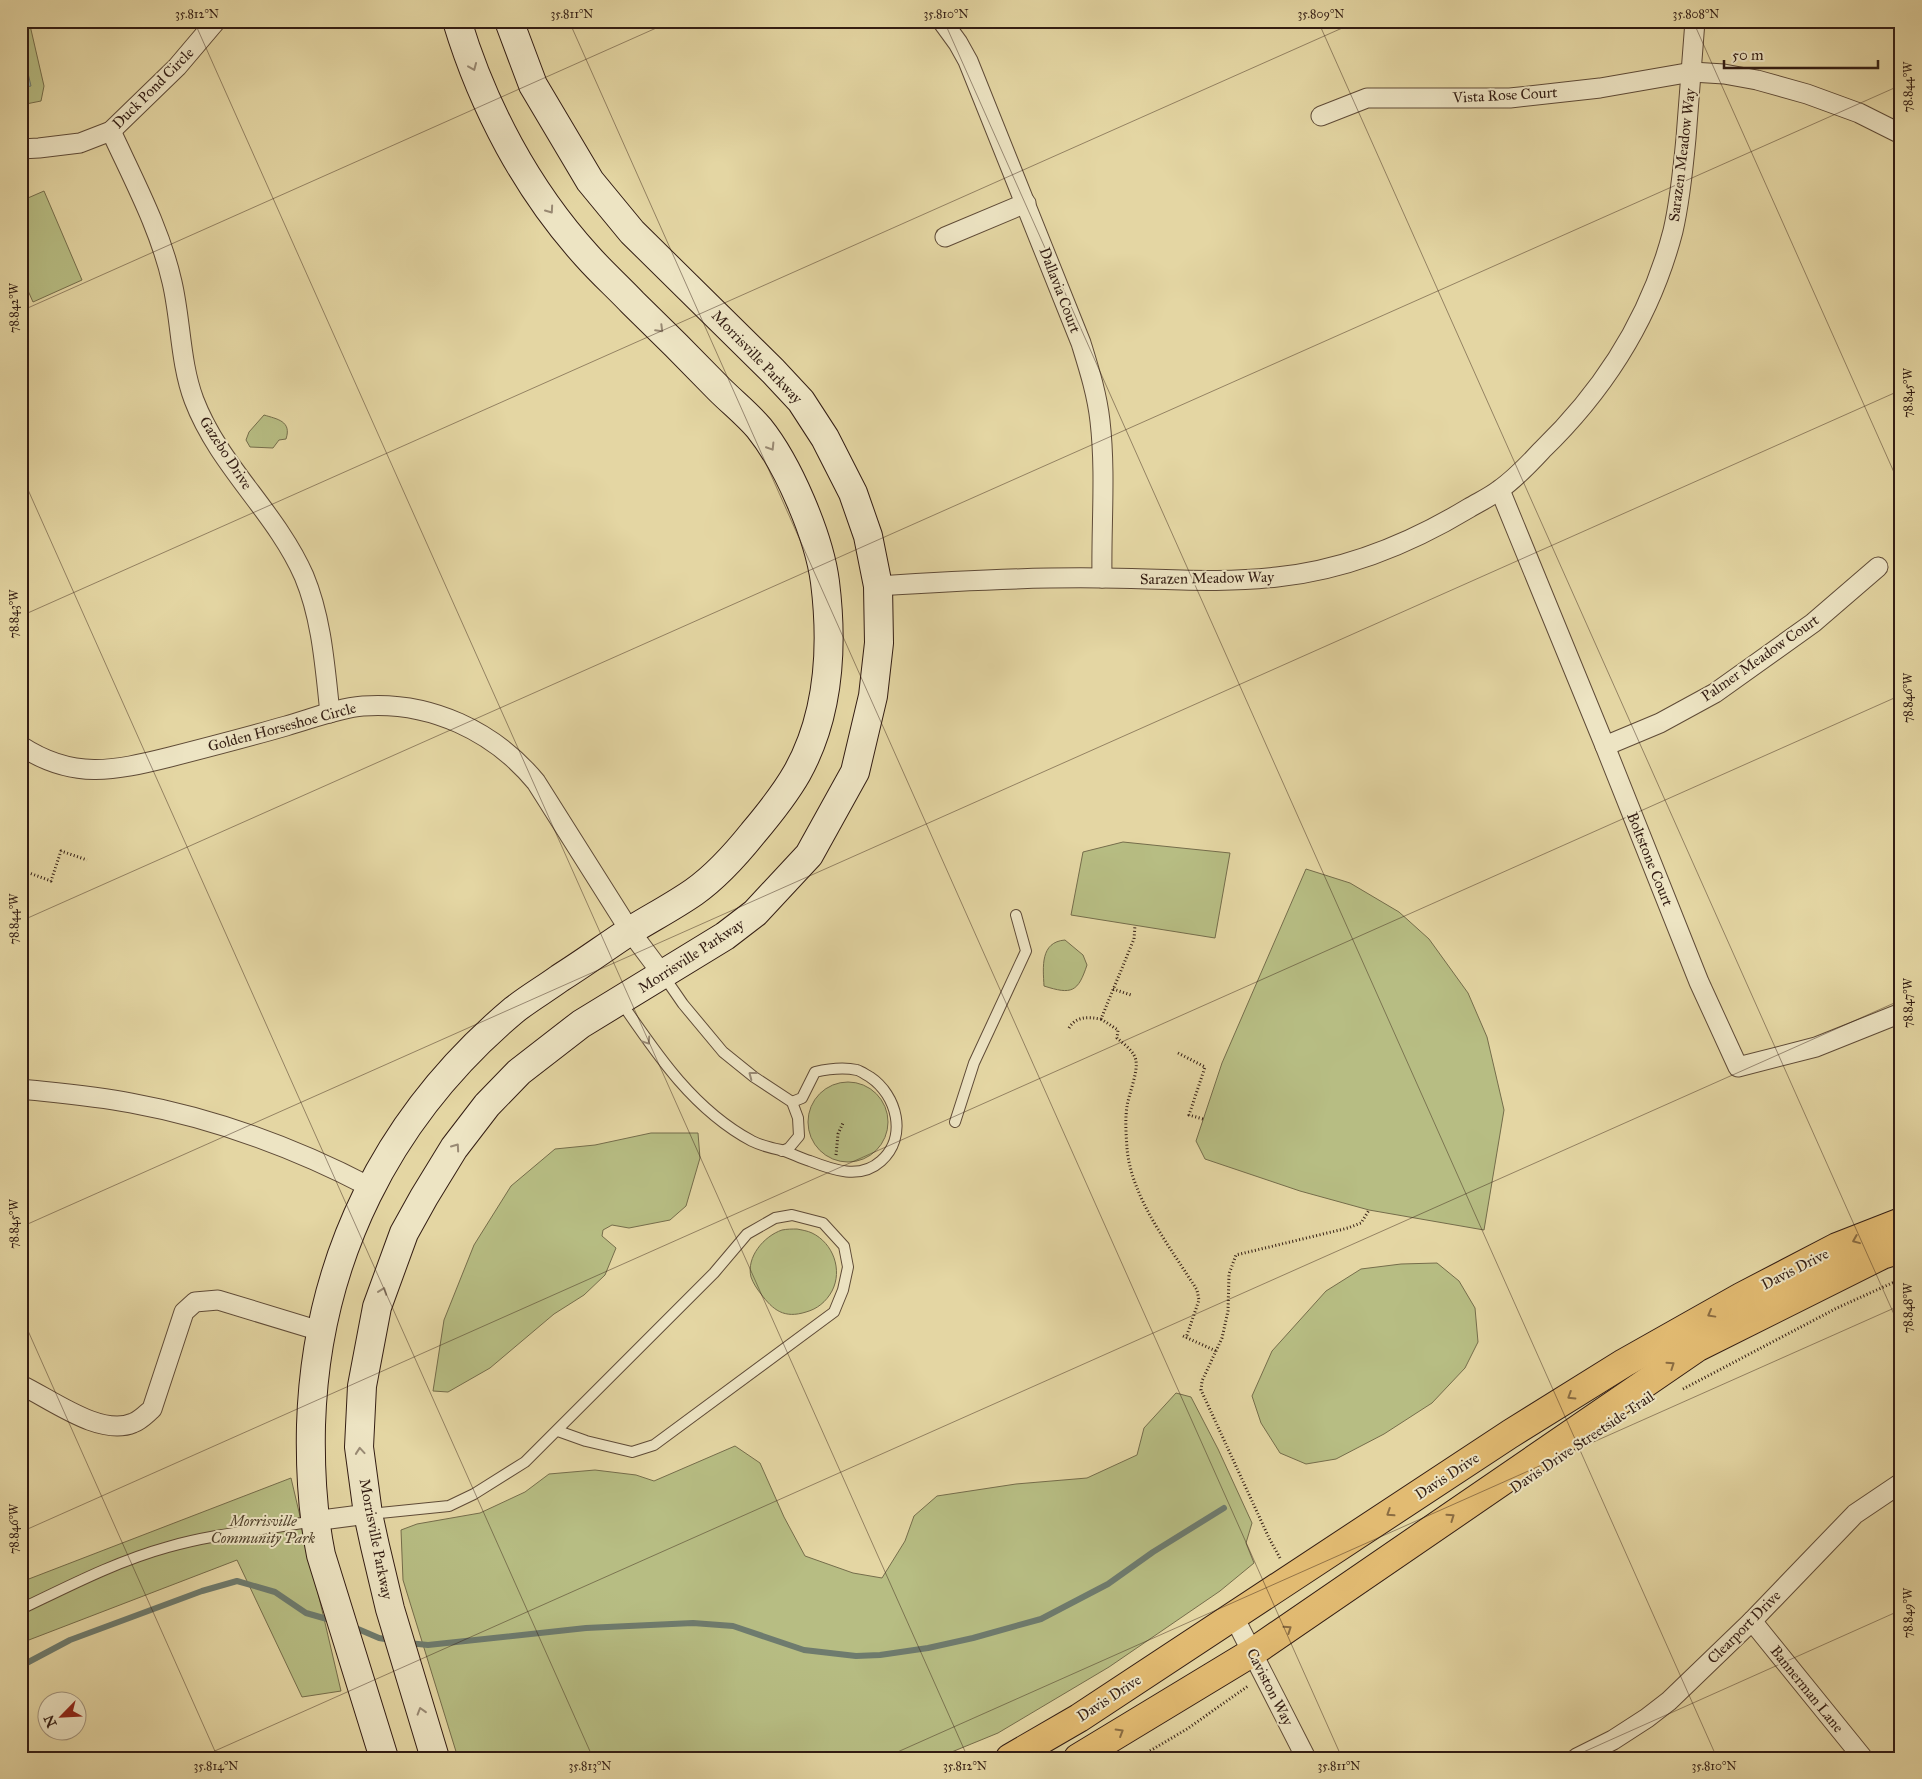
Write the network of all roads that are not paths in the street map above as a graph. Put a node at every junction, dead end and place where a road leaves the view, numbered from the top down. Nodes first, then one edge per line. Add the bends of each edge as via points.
1 (216, 21) edge
2 (457, 21) edge
3 (509, 21) edge
4 (942, 21) edge
5 (1695, 21) edge
6 (1692, 72) junction
7 (1321, 116) dead end
8 (111, 131) junction
9 (1901, 134) edge
10 (21, 149) edge
11 (1026, 203) junction
12 (945, 237) dead end
13 (1500, 490) junction
14 (1878, 567) dead end
15 (1102, 578) junction
16 (878, 586) junction
17 (330, 713) junction
18 (21, 746) edge
19 (1606, 746) junction
20 (1016, 915) dead end
21 (630, 931) junction
22 (663, 975) junction
23 (620, 1001) junction
24 (1901, 1013) edge
25 (21, 1089) edge
26 (792, 1102) junction
27 (955, 1122) dead end
28 (782, 1151) junction
29 (370, 1187) junction
30 (1901, 1222) edge
31 (1901, 1248) edge
32 (320, 1331) junction
33 (21, 1385) edge
34 (558, 1431) junction
35 (1901, 1483) edge
36 (368, 1514) junction
37 (314, 1521) junction
38 (21, 1609) edge
39 (1234, 1617) junction
40 (1752, 1620) junction
41 (1253, 1652) junction
42 (384, 1758) edge
43 (435, 1758) edge
44 (1010, 1758) edge
45 (1078, 1758) edge
46 (1306, 1758) edge
47 (1578, 1758) edge
48 (1863, 1758) edge

1 - 8 street, Duck Pond Circle via 177,67
2 -> 21 main road via 491,110 523,171 553,215 588,257 760,430 790,477 810,525 824,576 829,634 828,678 813,737 798,772 742,847 697,890
3 - 16 main road, Morrisville Parkway via 534,85 590,181 632,232 773,371 806,408 853,492 868,536
4 - 11 street, Dallavia Court via 968,61
5 - 6 street, Sarazen Meadow Way
6 - 7 street, Vista Rose Court via 1600,88 1510,98 1368,98
6 - 9 street, Vista Rose Court via 1757,80 1798,92 1859,113
6 - 13 street, Sarazen Meadow Way via 1681,192 1652,293 1604,380 1566,427
8 - 10 street, Duck Pond Circle via 80,143
8 - 17 street, Gazebo Drive via 160,239 172,282 194,399 207,429 286,544 304,577 320,632
11 - 12 street
11 - 15 street, Dallavia Court via 1081,343 1100,419 1103,457
13 - 15 street, Sarazen Meadow Way via 1413,539 1318,570 1227,581
13 - 19 street, Boltstone Court
14 - 19 street, Palmer Meadow Court via 1813,623 1715,693 1660,723
15 - 16 street, Sarazen Meadow Way via 970,580
16 - 22 main road, Morrisville Parkway via 880,643 873,696 855,772 832,815 809,855 755,913
17 - 18 street, Golden Horseshoe Circle via 124,768 98,770 74,767 48,761
17 - 21 street, Golden Horseshoe Circle via 362,706 415,709 451,719 486,737 536,782
19 - 24 street, Boltstone Court via 1699,982 1738,1067 1816,1046
20 - 27 lane via 1026,951 974,1063
21 - 22 street, Golden Horseshoe Circle
21 - 29 main road via 520,1006 483,1038 444,1078 410,1122
22 - 23 main road, Morrisville Parkway
26 -> 22 lane via 724,1052
23 -> 28 lane via 666,1066 697,1100 752,1141
36 -> 23 main road, Morrisville Parkway via 359,1447 362,1386 377,1307 404,1233 454,1148 487,1105 544,1053
25 - 29 street via 130,1103 213,1123 292,1152
26 - 28 lane via 798,1118 799,1136
26 - 28 lane via 802,1098 815,1072 858,1070 888,1093 898,1124 895,1141 881,1162 852,1173 834,1171
29 - 32 main road via 332,1283
30 -> 39 main road, Davis Drive via 1837,1247 1624,1363 1502,1439
41 -> 31 main road, Davis Drive via 1698,1347
32 - 33 street via 218,1300 194,1302 184,1312 152,1409 132,1423 120,1426 94,1423
32 - 37 main road via 312,1389 310,1467
34 - 34 lane via 632,1452 654,1445 834,1312 848,1267 844,1246 823,1223 792,1215 775,1218 747,1234 714,1273
34 - 36 lane via 525,1462 449,1506
35 - 40 street, Clearport Drive via 1856,1514
36 - 37 street
43 -> 36 main road, Morrisville Parkway via 390,1608
37 - 38 lane via 228,1533 170,1546 83,1580
37 - 42 main road via 320,1555
39 - 41 street, Caviston Way
39 - 44 main road, Davis Drive via 1079,1718
40 - 47 street, Clearport Drive via 1669,1701 1614,1740
40 - 48 street, Bannerman Lane
45 -> 41 main road, Davis Drive
41 - 46 street, Caviston Way

